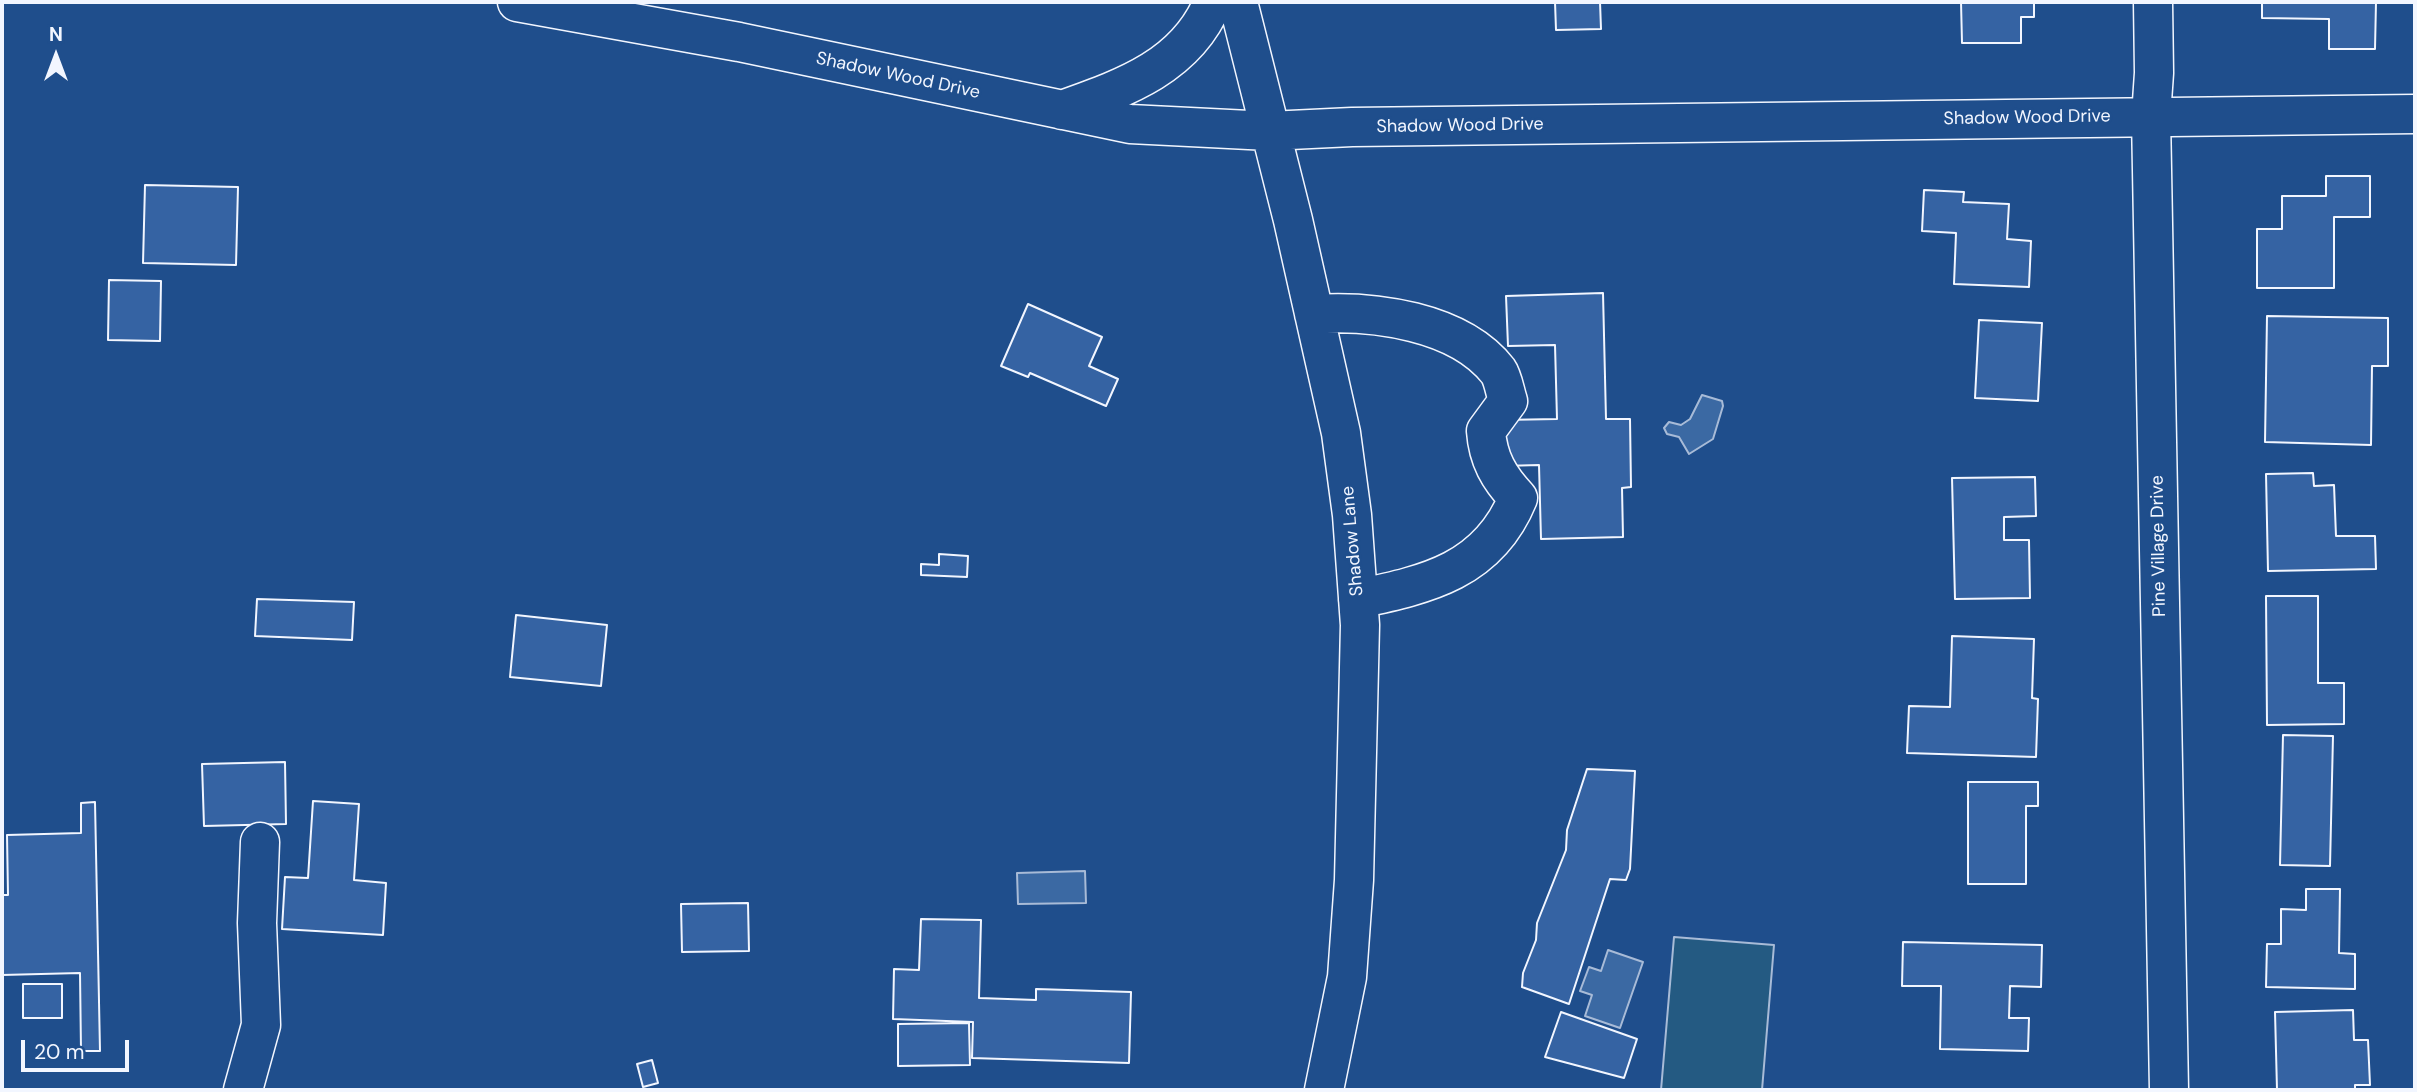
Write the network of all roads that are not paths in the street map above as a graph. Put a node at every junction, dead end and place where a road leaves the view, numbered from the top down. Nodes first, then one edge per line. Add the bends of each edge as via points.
1 (517, 2) edge
2 (1213, 2) edge
3 (1238, 2) edge
4 (2153, 2) edge
5 (1062, 110) junction
6 (2415, 114) edge
7 (2151, 116) junction
8 (1269, 131) junction
9 (1314, 314) junction
10 (1358, 599) junction
11 (260, 842) dead end
12 (243, 1090) edge
13 (1324, 1090) edge
14 (2169, 1090) edge

1 - 5 street, Shadow Wood Drive via 739,42
2 - 5 street via 1206,19 1180,50 1132,85
3 - 8 street, Shadow Lane
4 - 7 street, Pine Village Drive
5 - 8 street, Shadow Wood Drive via 1130,124
6 - 7 street, Shadow Wood Drive
7 - 8 street, Shadow Wood Drive
7 - 14 street, Pine Village Drive
8 - 9 street, Shadow Lane
9 - 10 street, Shadow Lane via 1341,433
9 - 10 street via 1378,314 1421,324 1466,344 1499,372 1508,401 1486,431 1488,454 1518,498 1487,547 1457,570 1417,587
10 - 13 street, Shadow Lane via 1360,706 1354,880 1347,977
11 - 12 street via 261,1025

